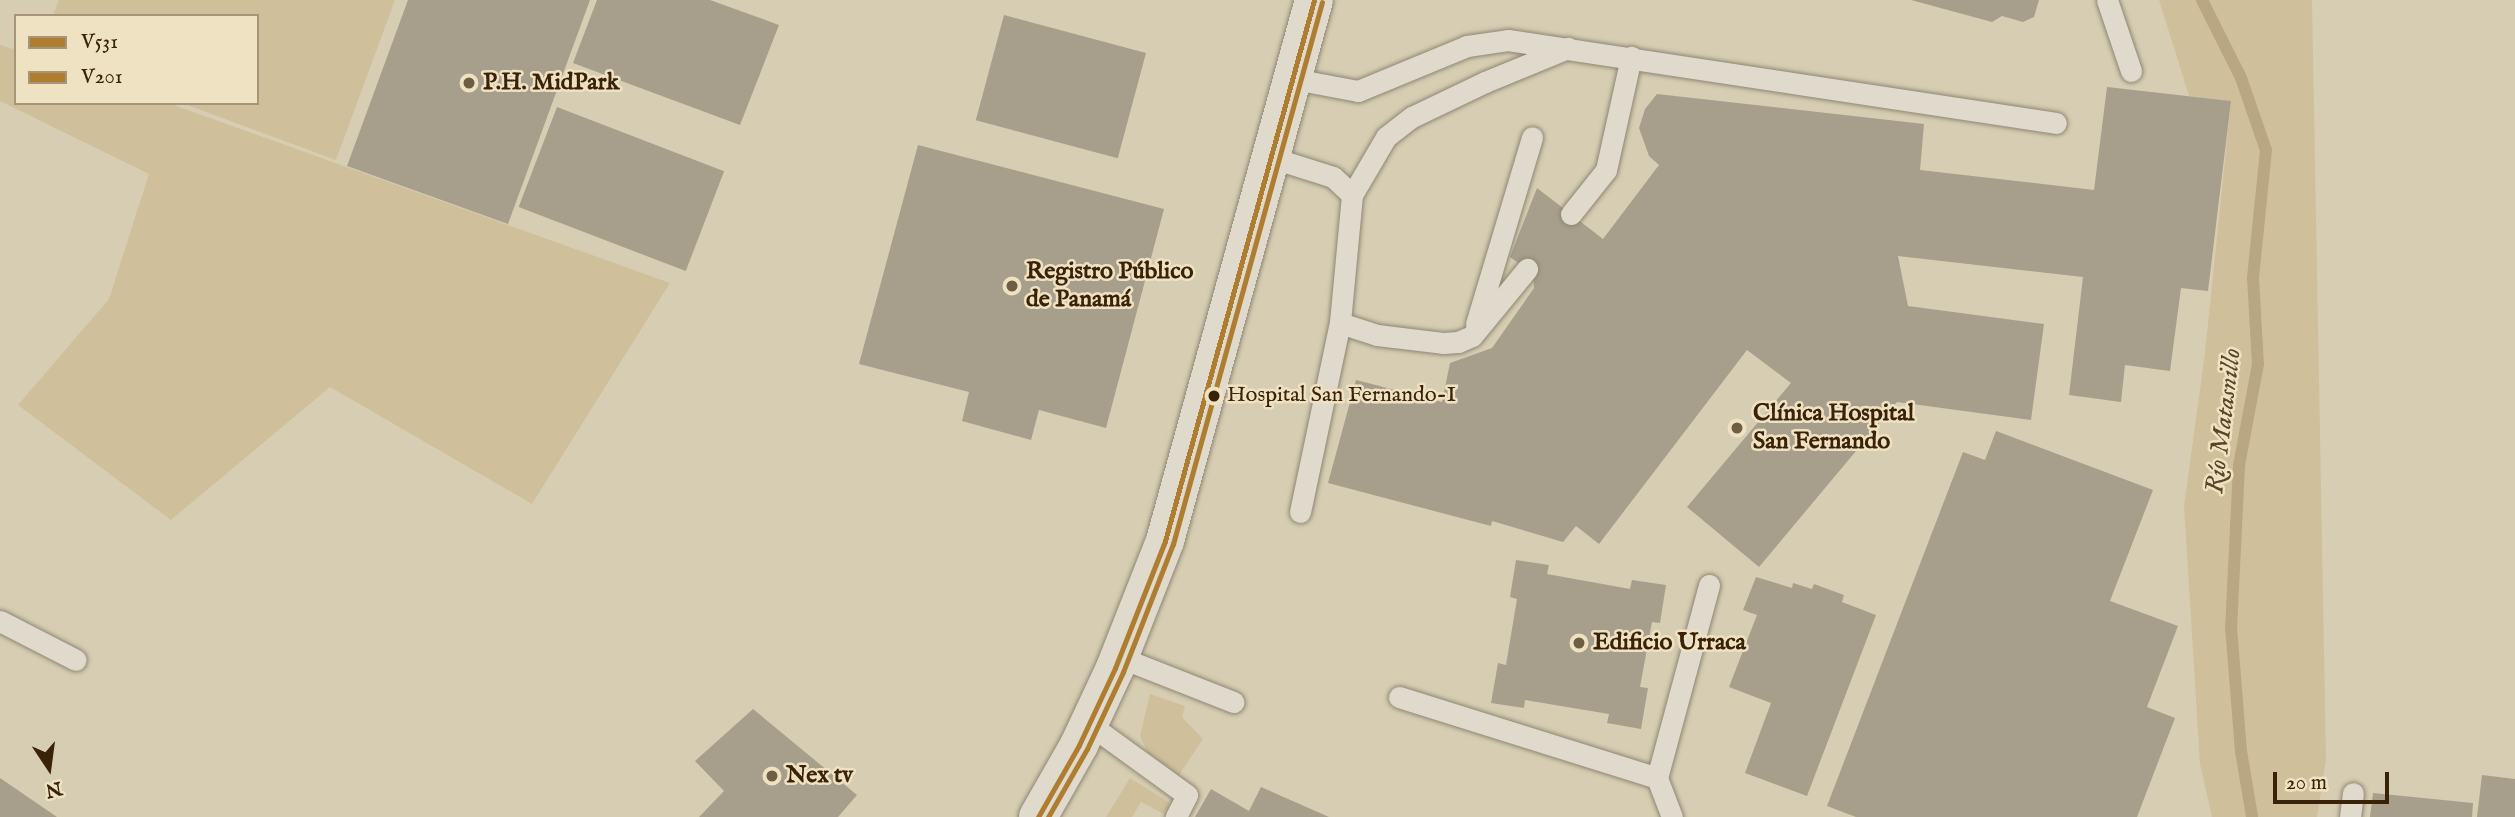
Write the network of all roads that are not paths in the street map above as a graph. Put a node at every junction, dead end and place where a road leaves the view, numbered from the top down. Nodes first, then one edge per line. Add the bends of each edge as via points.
1 (1314, 0) edge
2 (2108, 0) edge
3 (1568, 48) junction
4 (1631, 57) junction
5 (2131, 71) dead end
6 (1294, 79) junction
7 (2056, 123) dead end
8 (1532, 137) dead end
9 (1273, 158) junction
10 (1352, 195) junction
11 (1571, 214) dead end
12 (1527, 269) dead end
13 (1340, 323) junction
14 (1472, 336) junction
15 (1300, 512) dead end
16 (1710, 585) dead end
17 (0, 621) edge
18 (1119, 657) junction
19 (76, 660) dead end
20 (1399, 697) dead end
21 (1233, 702) dead end
22 (1089, 724) junction
23 (1657, 778) junction
24 (2353, 793) dead end
25 (1038, 817) edge
26 (1176, 817) edge
27 (1672, 817) edge
28 (2350, 817) edge

1 - 6 main road
2 - 5 lane
3 - 4 lane
3 - 6 lane via 1508,40 1467,46 1358,91
3 - 10 lane via 1412,117 1386,137
4 - 7 lane
4 - 11 lane via 1606,170
6 - 9 main road
8 - 14 lane
9 - 10 lane via 1333,177
9 - 18 main road via 1165,541
10 - 13 lane
12 - 14 lane
13 - 14 lane via 1402,339 1443,343
13 - 15 lane
16 - 23 lane
17 - 19 lane
18 - 21 lane
18 - 22 main road
20 - 23 lane
22 - 25 main road
22 - 26 lane via 1187,795
23 - 27 lane
24 - 28 lane

